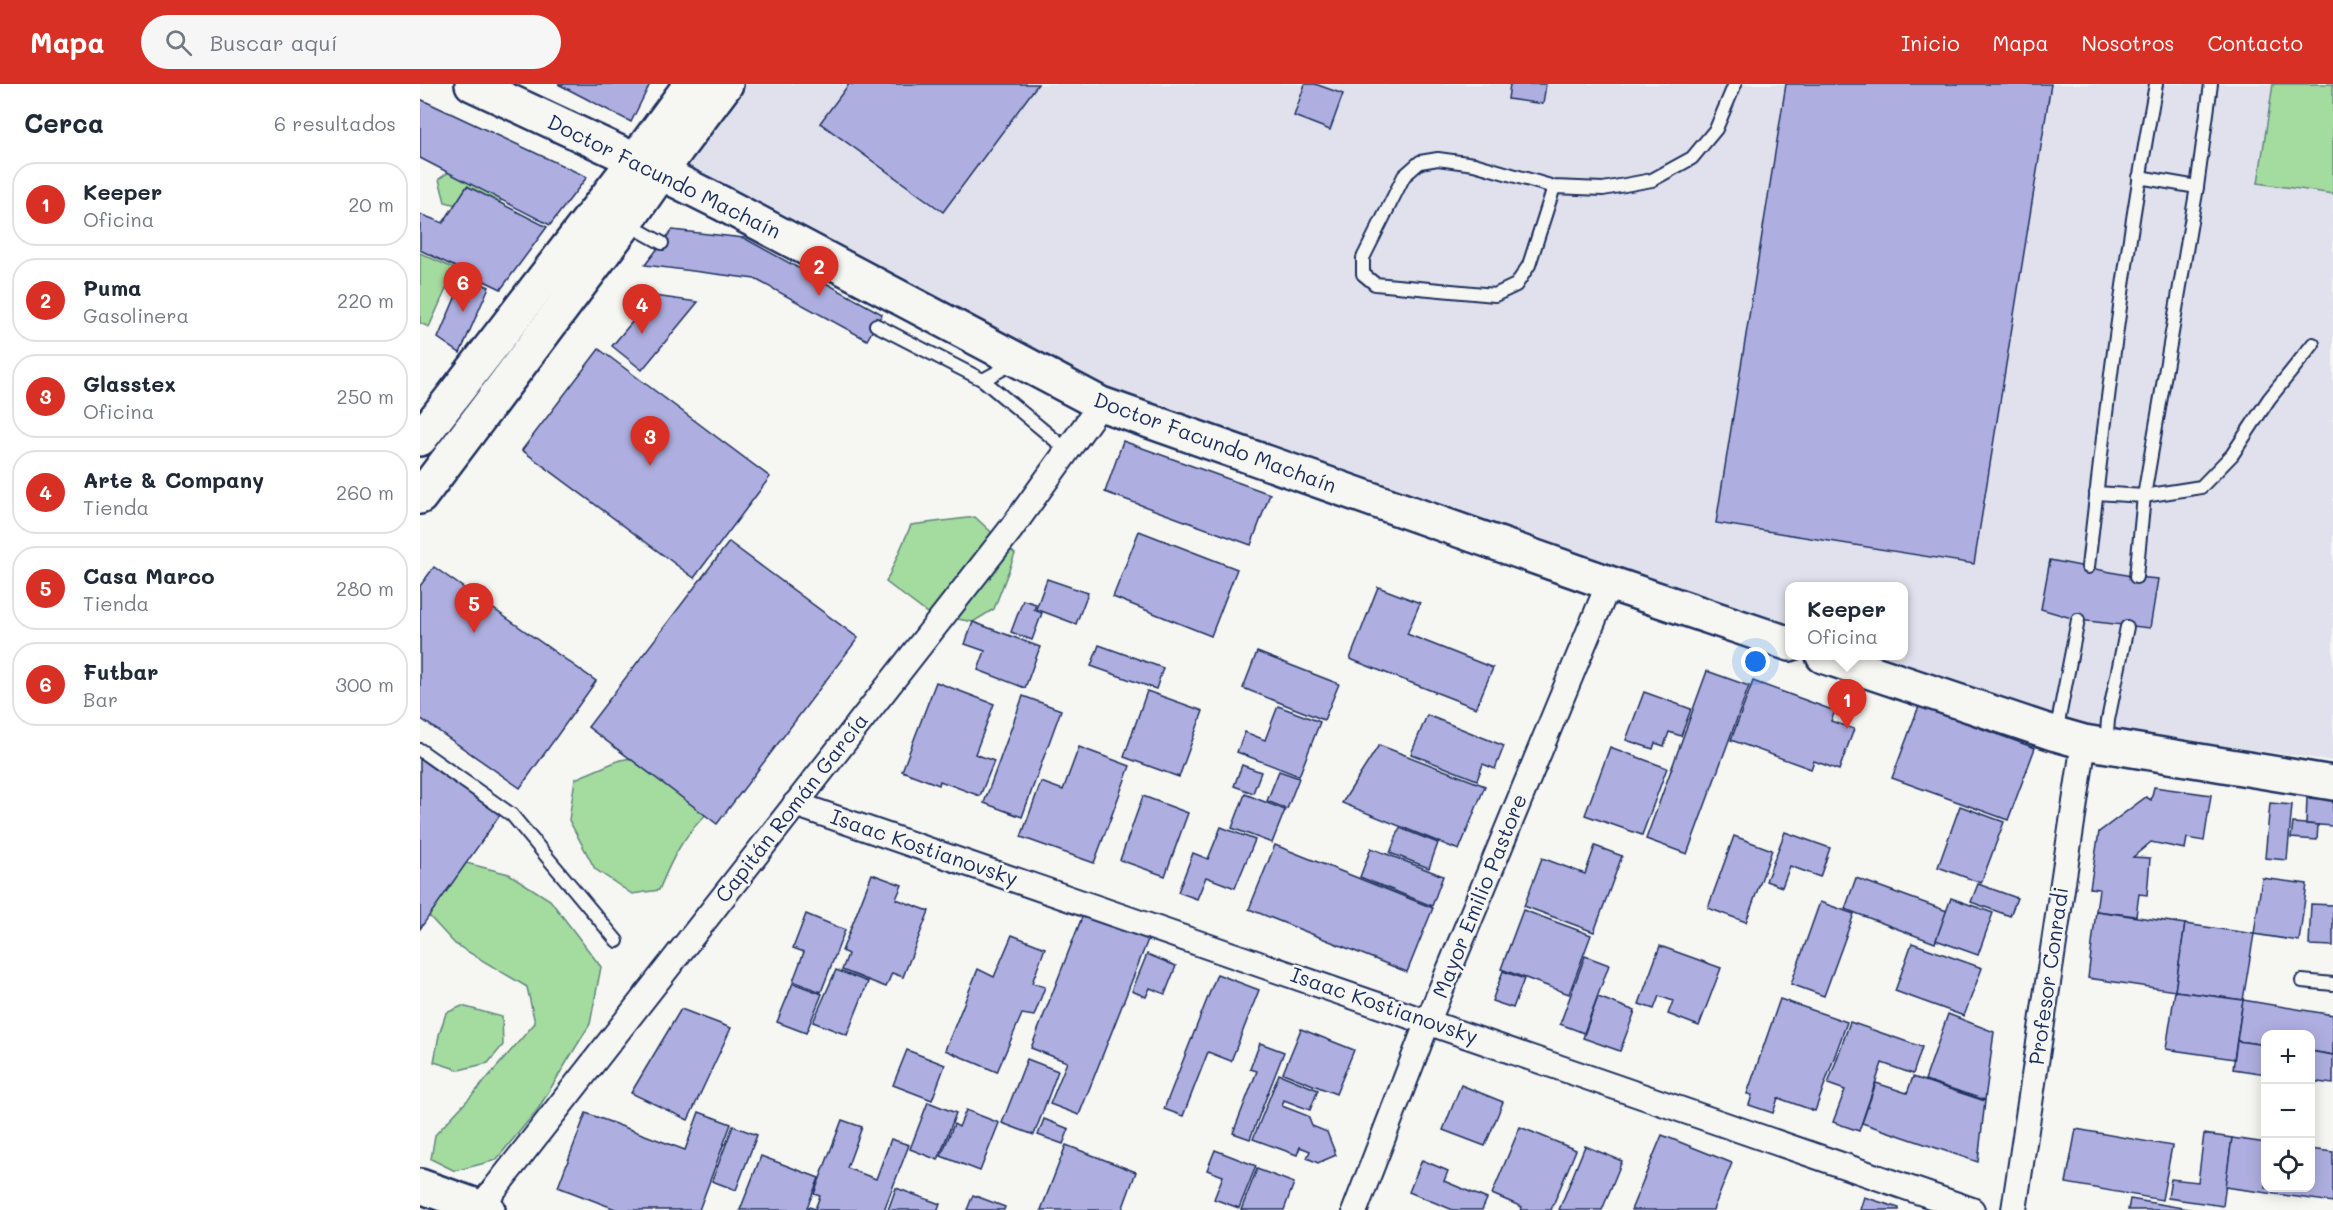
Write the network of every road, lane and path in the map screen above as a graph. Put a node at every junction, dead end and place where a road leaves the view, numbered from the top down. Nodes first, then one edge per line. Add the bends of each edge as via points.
1 (472, 84) edge
2 (691, 84) edge
3 (726, 84) edge
4 (1736, 84) edge
5 (2156, 84) edge
6 (2211, 84) edge
7 (647, 167) junction
8 (2139, 177) junction
9 (1554, 187) junction
10 (2197, 187) junction
11 (627, 223) junction
12 (662, 243) dead end
13 (876, 325) dead end
14 (2313, 344) dead end
15 (1019, 360) junction
16 (983, 380) junction
17 (1101, 404) junction
18 (420, 439) edge
19 (1067, 450) junction
20 (2096, 493) junction
21 (2144, 496) junction
22 (420, 497) edge
23 (2088, 567) dead end
24 (2136, 577) dead end
25 (1609, 583) junction
26 (2078, 620) dead end
27 (2127, 627) dead end
28 (1785, 642) edge
29 (1835, 660) edge
30 (2082, 741) junction
31 (420, 750) edge
32 (2333, 783) edge
33 (795, 804) junction
34 (617, 941) dead end
35 (2302, 981) dead end
36 (2333, 984) edge
37 (1428, 1021) junction
38 (420, 1186) edge
39 (482, 1209) edge
40 (1355, 1210) edge
41 (1972, 1210) edge
42 (2014, 1210) edge

1 - 7 main road, Doctor Facundo Machaín
2 - 7 main road
3 - 7 main road
4 - 9 lane via 1716,129 1692,158 1652,180 1603,189
5 - 8 lane
6 - 10 lane
7 - 11 main road
7 - 15 main road, Doctor Facundo Machaín via 787,244
7 - 18 main road
8 - 10 lane
8 - 20 lane
9 - 9 lane via 1529,265 1516,285 1495,295 1375,284 1363,274 1363,258 1404,176 1420,162 1438,159 1474,164
10 - 21 lane
11 - 12 lane
11 - 22 main road
13 - 16 lane
14 - 21 lane via 2269,399 2232,455 2201,487
15 - 16 lane
15 - 17 main road, Doctor Facundo Machaín
16 - 19 lane
17 - 19 street, Capitán Román García
17 - 25 main road, Doctor Facundo Machaín
19 - 33 street, Capitán Román García via 1011,529
20 - 21 lane
20 - 23 lane
21 - 24 lane
25 - 28 main road, Doctor Facundo Machaín
25 - 37 street, Mayor Emilio Pastore
26 - 30 lane
27 - 30 lane via 2108,720
29 - 30 main road
30 - 32 main road
30 - 42 street, Profesor Conradi
31 - 34 lane via 512,815
33 - 37 street, Isaac Kostianovsky
33 - 39 street, Capitán Román García
35 - 36 lane
37 - 40 street, Mayor Emilio Pastore
37 - 41 street, Isaac Kostianovsky
38 - 39 main road

